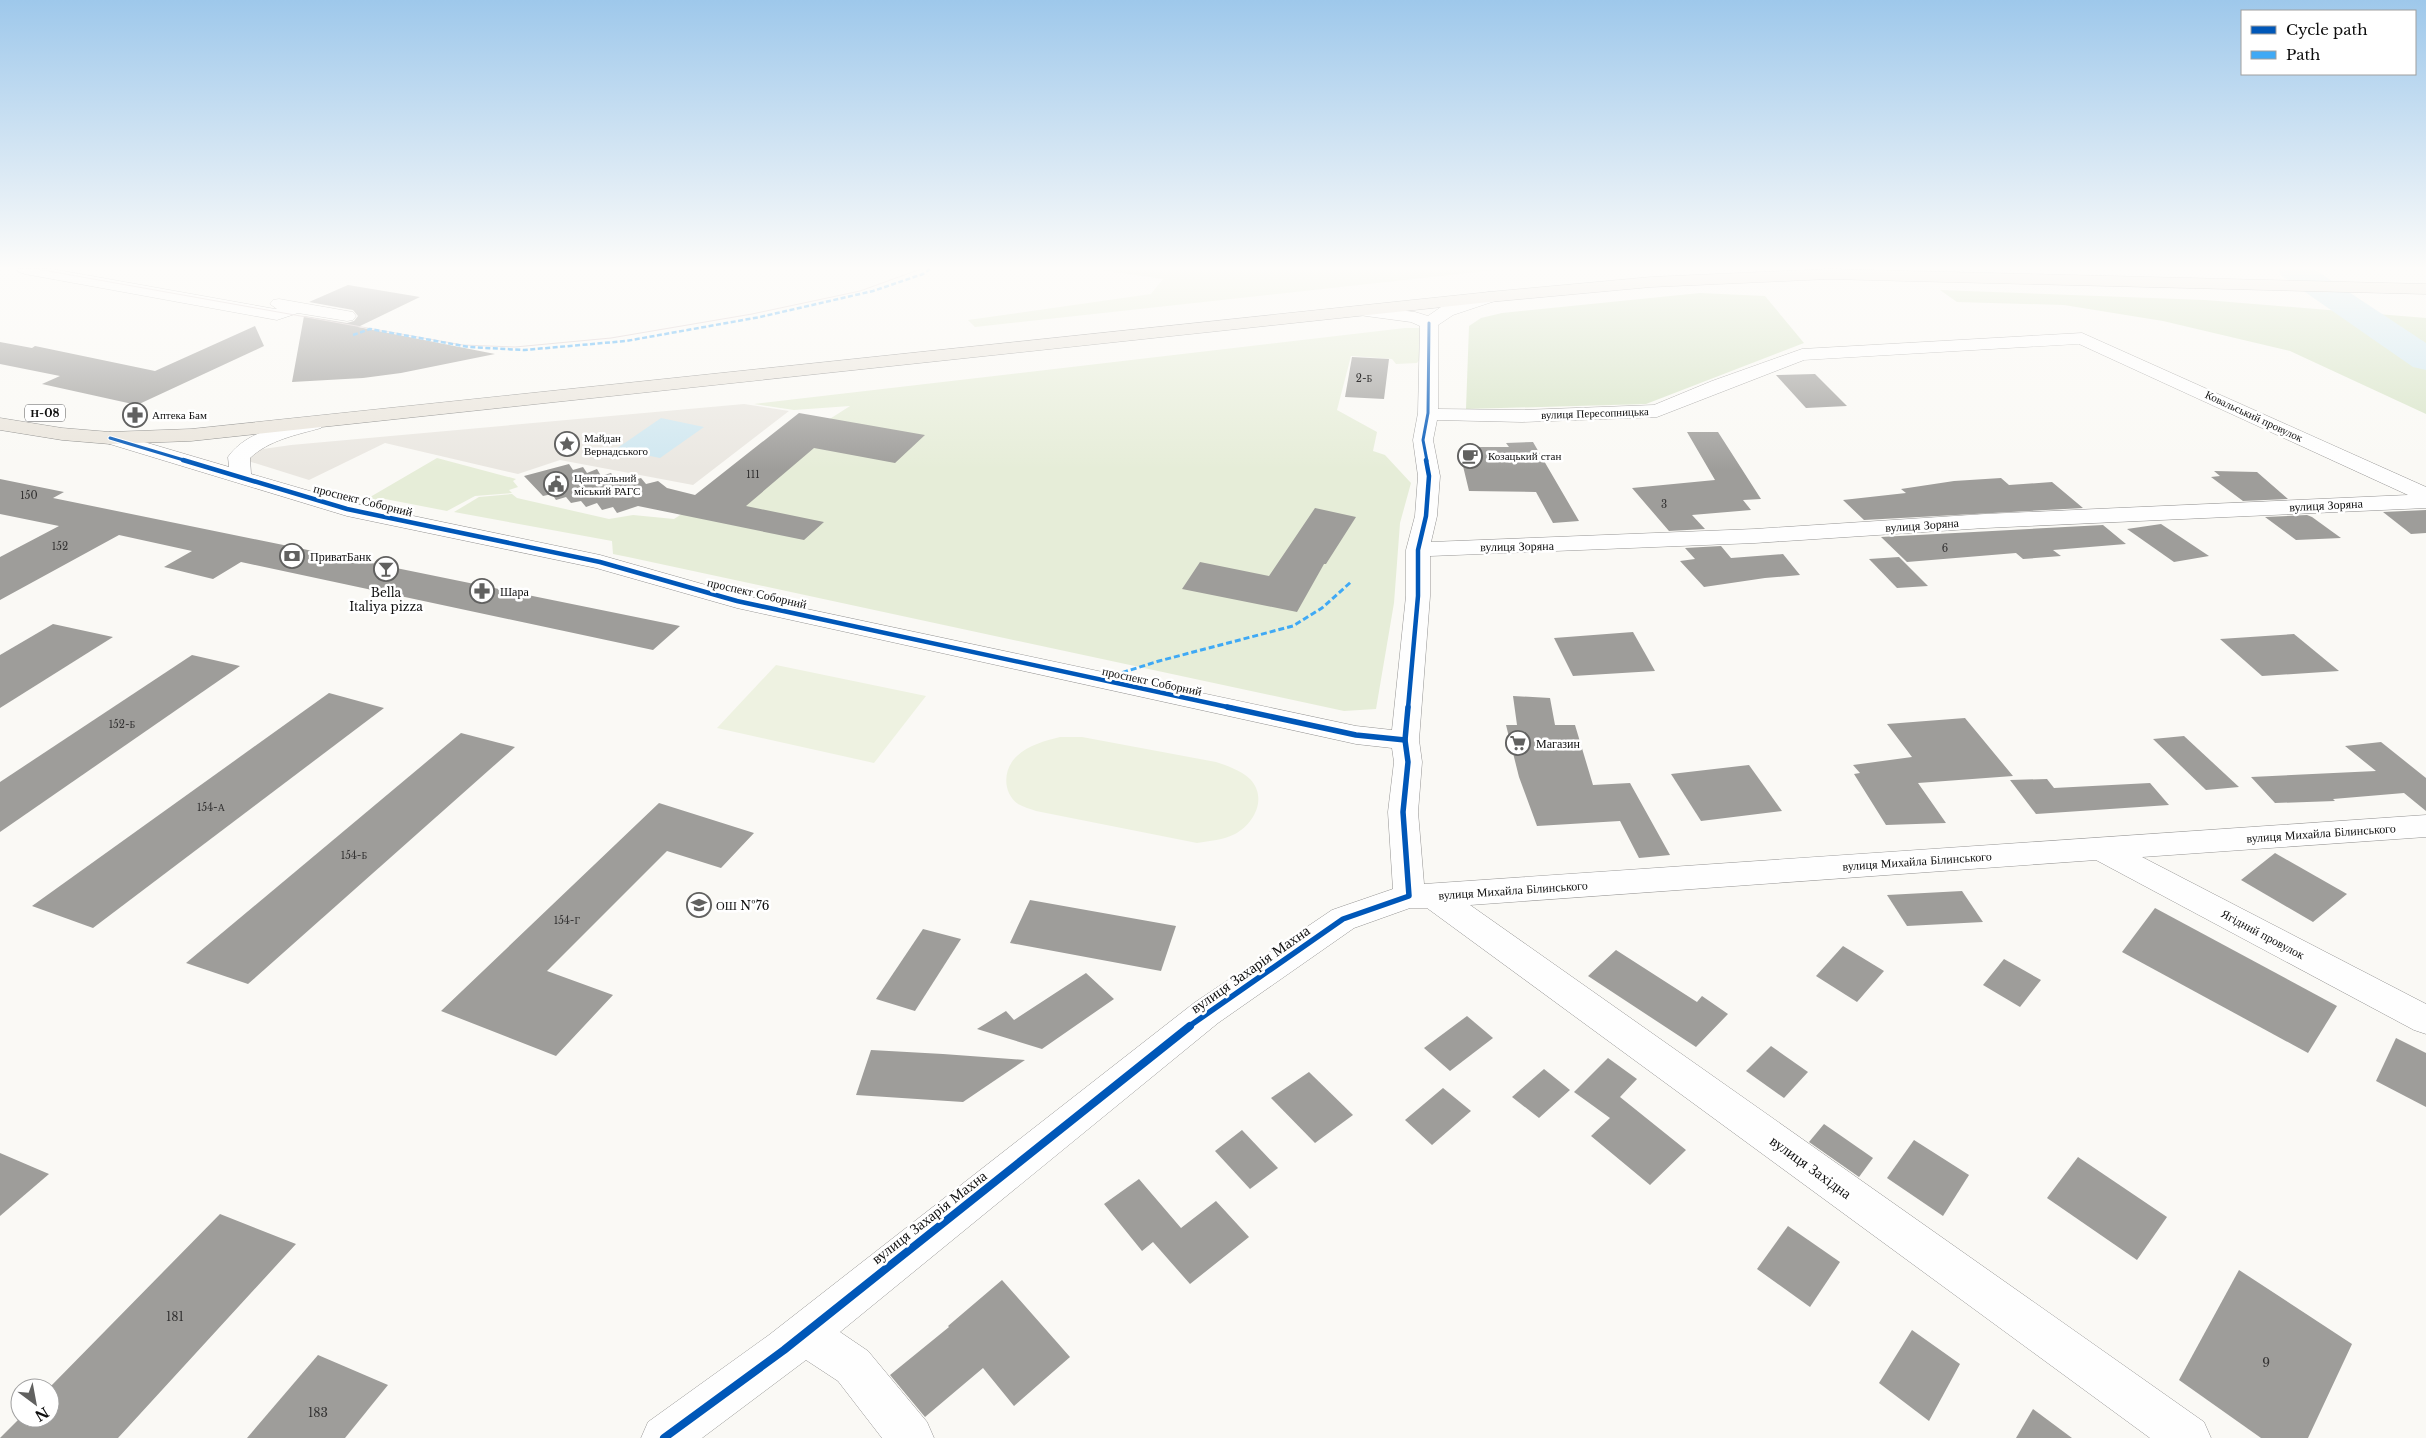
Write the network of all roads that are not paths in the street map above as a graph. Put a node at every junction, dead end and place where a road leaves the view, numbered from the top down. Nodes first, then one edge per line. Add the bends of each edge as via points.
1 (1017, 336) edge
2 (1132, 336) edge
3 (1429, 336) edge
4 (2082, 338) joint
5 (0, 406) edge
6 (1428, 414) junction
7 (0, 424) edge
8 (314, 424) junction
9 (110, 438) junction
10 (241, 477) junction
11 (2426, 495) edge
12 (2426, 501) edge
13 (1418, 550) junction
14 (1405, 740) junction
15 (2426, 826) edge
16 (2099, 848) junction
17 (1421, 896) junction
18 (2426, 1020) edge
19 (804, 1333) junction
20 (664, 1438) edge
21 (911, 1438) edge
22 (2188, 1438) edge

1 - 5 main road, Н-08 via 207,420 128,424
2 - 8 main road, проспект Соборний / Н-08
3 - 6 street
4 - 6 street, вулиця Пересопницька via 1802,355 1657,411 1522,416
4 - 11 street, Ковальський провулок
6 - 13 street via 1423,440 1429,476 1426,516
7 - 9 main road, проспект Соборний / Н-08
8 - 9 main road, проспект Соборний / Н-08 via 191,435
8 - 10 street via 248,447 238,457
9 - 10 street, проспект Соборний
10 - 14 street, проспект Соборний via 347,509 600,562 737,601 1356,735
12 - 13 street, вулиця Зоряна via 1985,521 1513,548 1465,546
13 - 14 street via 1418,596
14 - 17 street via 1408,762 1403,812
15 - 16 street, вулиця Михайла Білинського
16 - 17 street, вулиця Михайла Білинського
16 - 18 street, Ягідний провулок
17 - 19 street, вулиця Захарія Махна via 1343,919 1206,1013
17 - 22 street, вулиця Західна
19 - 20 street, вулиця Захарія Махна
19 - 21 street via 853,1366

